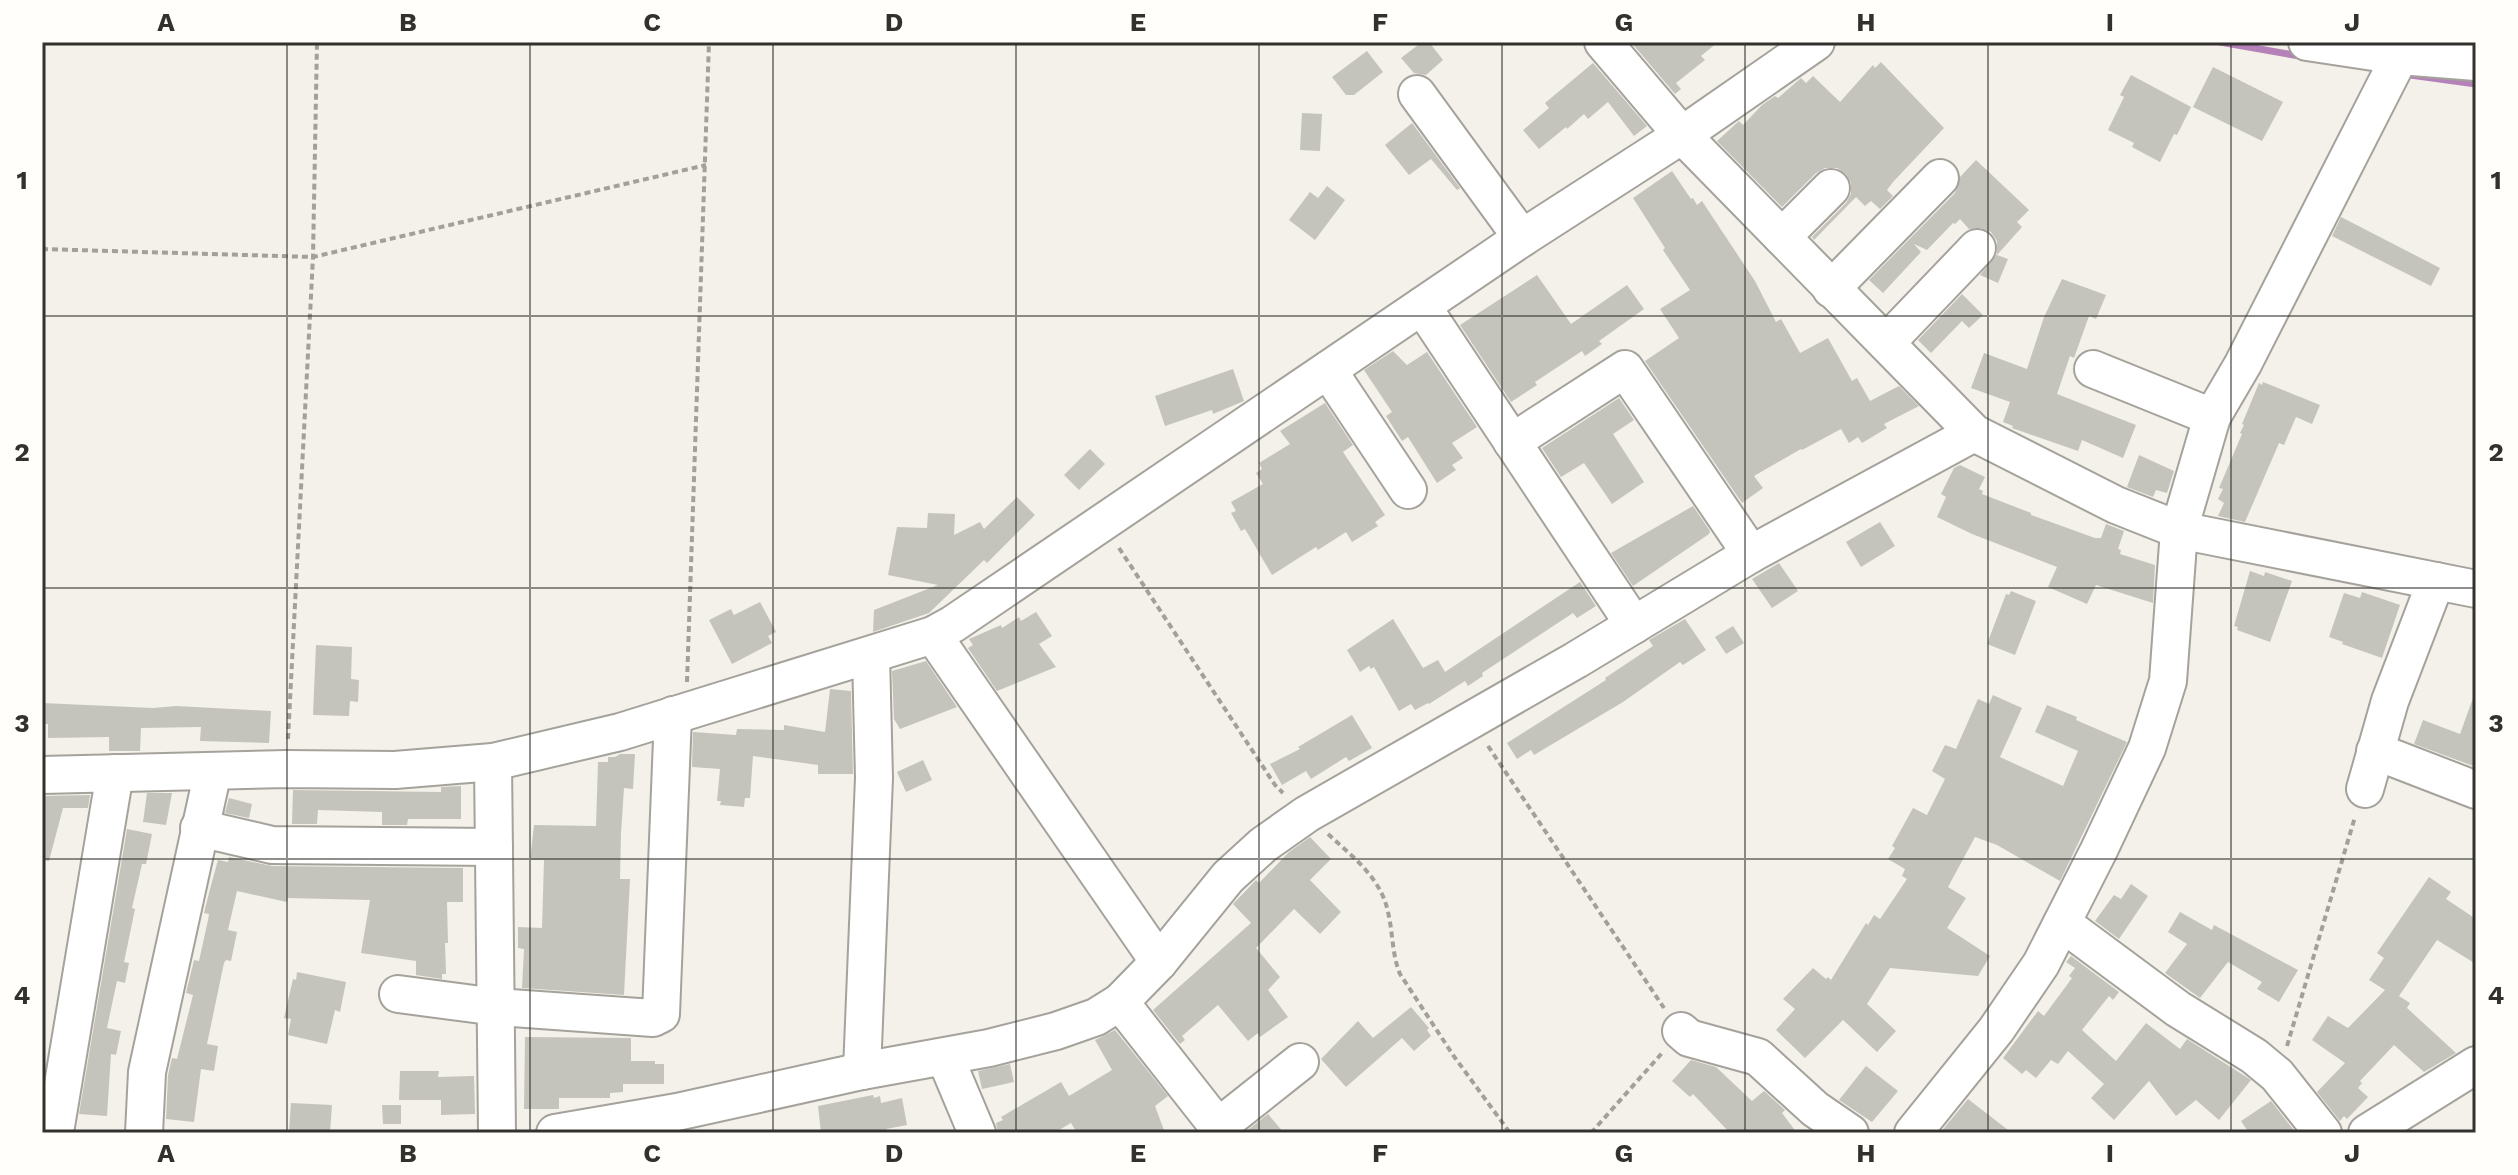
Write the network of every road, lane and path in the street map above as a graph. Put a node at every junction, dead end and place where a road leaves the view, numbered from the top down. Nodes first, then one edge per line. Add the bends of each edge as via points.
1 (317, 42) edge
2 (709, 42) edge
3 (1603, 42) edge
4 (1816, 42) edge
5 (2320, 43) edge
6 (2409, 51) edge
7 (2476, 62) edge
8 (1417, 94) dead end
9 (1682, 135) junction
10 (706, 165) junction
11 (1940, 178) dead end
12 (1831, 188) dead end
13 (1782, 237) junction
14 (1522, 238) junction
15 (1977, 248) dead end
16 (42, 249) edge
17 (313, 257) junction
18 (1831, 289) junction
19 (1422, 306) junction
20 (1886, 343) junction
21 (2093, 369) dead end
22 (1328, 370) junction
23 (2212, 417) junction
24 (1974, 433) junction
25 (1512, 442) junction
26 (1408, 490) dead end
27 (2179, 530) junction
28 (1751, 554) junction
29 (2436, 581) junction
30 (2476, 589) edge
31 (1634, 625) junction
32 (933, 635) junction
33 (871, 655) junction
34 (679, 714) junction
35 (1471, 721) junction
36 (2375, 751) junction
37 (493, 762) junction
38 (286, 769) junction
39 (213, 771) junction
40 (115, 773) junction
41 (42, 775) edge
42 (2365, 789) joint
43 (2476, 790) edge
44 (199, 828) junction
45 (494, 847) junction
46 (2062, 923) junction
47 (1159, 962) junction
48 (398, 994) dead end
49 (1120, 1002) junction
50 (497, 1007) junction
51 (1681, 1031) junction
52 (945, 1057) junction
53 (1300, 1062) dead end
54 (2476, 1065) edge
55 (862, 1071) junction
56 (2277, 1075) junction
57 (2426, 1096) junction
58 (1221, 1130) edge
59 (57, 1132) edge
60 (144, 1133) edge
61 (497, 1133) edge
62 (555, 1133) edge
63 (977, 1133) edge
64 (1591, 1133) edge
65 (1850, 1133) edge
66 (1913, 1133) edge
67 (2323, 1133) edge
68 (2367, 1133) edge
69 (2427, 1133) edge

1 - 17 path
2 - 10 path
3 - 9 street
4 - 9 street
5 - 6 street
6 - 7 street
6 - 23 street
8 - 14 street
9 - 13 street
9 - 14 street
10 - 17 path
10 - 34 path
11 - 18 street
12 - 13 street
13 - 18 street
14 - 19 street
15 - 20 street
16 - 17 path
17 - 38 path
18 - 20 street
19 - 22 street
19 - 25 street
20 - 24 street
21 - 23 street
22 - 26 street
22 - 32 street
23 - 27 street
24 - 27 street via 2116,505
24 - 28 street
25 - 28 street via 1625,369
25 - 31 street
27 - 29 street
27 - 46 street via 2168,681 2147,748
28 - 31 street
29 - 30 street
29 - 36 street
31 - 35 street
32 - 33 street
32 - 47 street
33 - 34 street
33 - 55 street via 874,778
34 - 37 street
34 - 50 street via 661,1014 653,1018
35 - 47 street via 1307,814 1263,845 1228,877
35 - 51 path
36 - 42 street
36 - 43 street
37 - 38 street via 395,770
37 - 45 street
38 - 39 street
39 - 40 street
39 - 44 street
40 - 41 street
40 - 59 street
42 - 56 path
44 - 45 street via 272,845
44 - 60 street via 147,1072
45 - 50 street
46 - 56 street
46 - 66 street via 1996,1030
47 - 49 street
48 - 50 street
49 - 52 street via 1056,1031
49 - 58 street
50 - 61 street
51 - 64 path
51 - 65 street via 1689,1038 1758,1057
52 - 55 street
52 - 63 street
53 - 58 street
54 - 57 street
55 - 62 street
56 - 67 street
57 - 68 street
57 - 69 street

